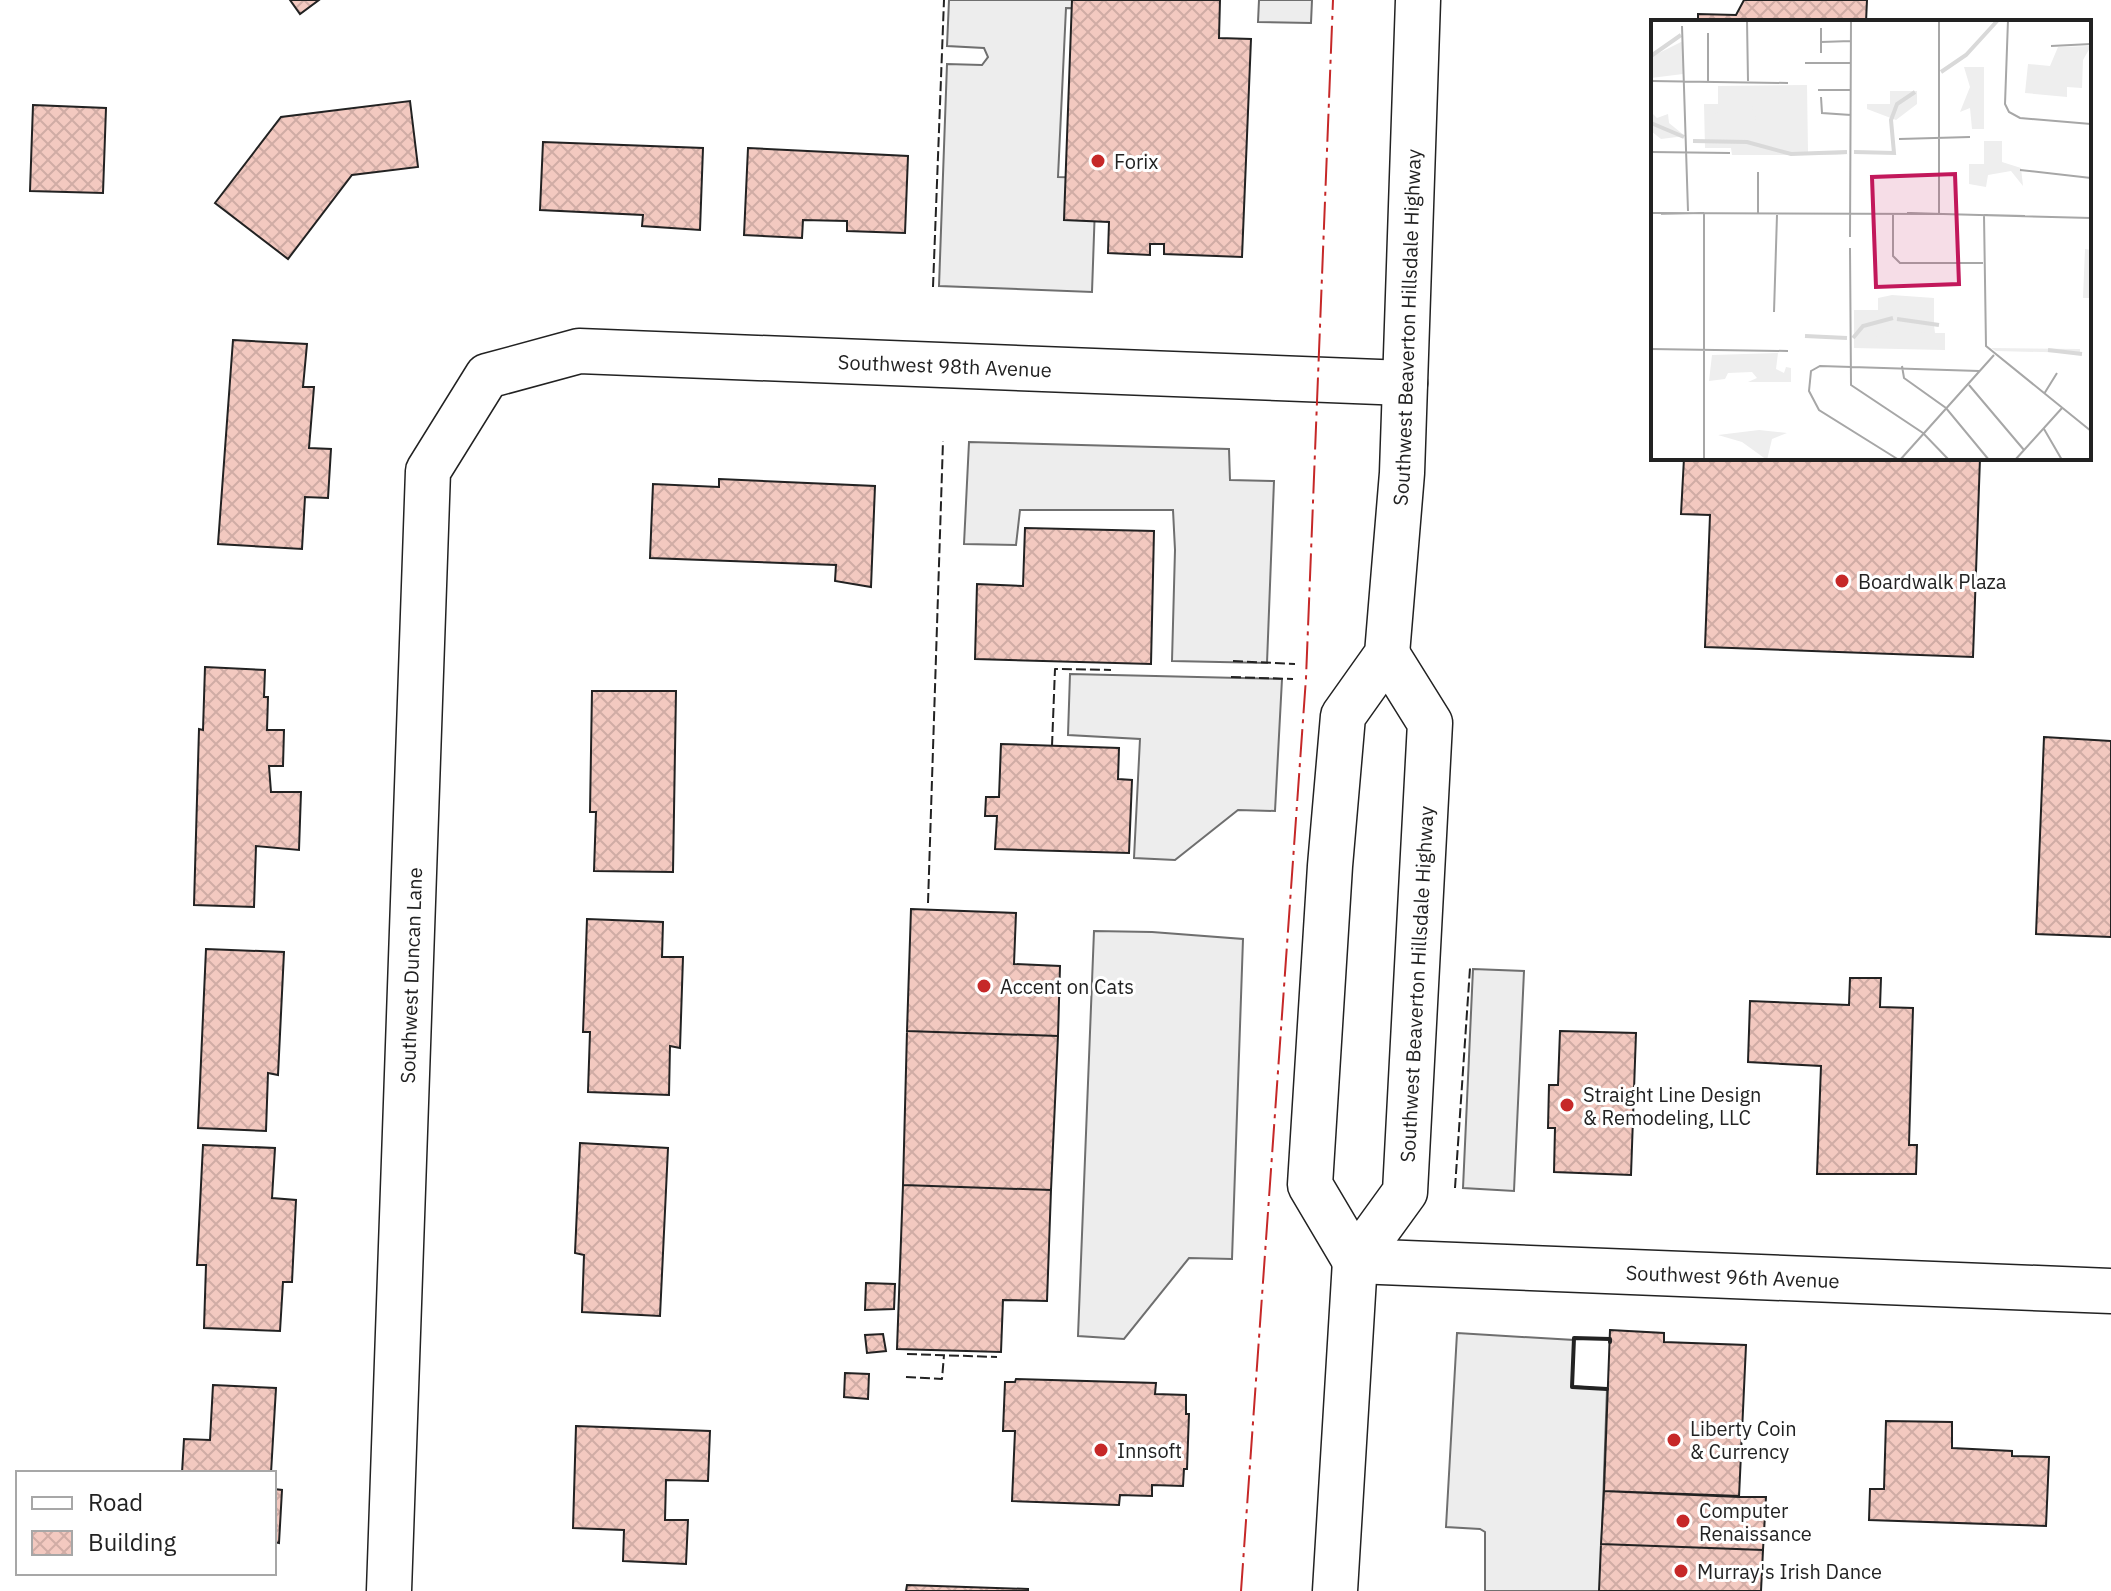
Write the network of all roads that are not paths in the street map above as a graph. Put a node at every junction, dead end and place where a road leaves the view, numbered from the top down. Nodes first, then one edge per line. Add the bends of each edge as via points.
1 (1418, 0) edge
2 (487, 376) joint
3 (1405, 383) junction
4 (1387, 654) junction
5 (1355, 1261) junction
6 (2111, 1291) edge
7 (389, 1591) edge
8 (1335, 1591) edge

1 - 3 street, Southwest Beaverton Hillsdale Highway
2 - 3 street, Southwest 98th Avenue via 579,351
2 - 7 street, Southwest Duncan Lane via 428,471
3 - 4 street, Southwest Beaverton Hillsdale Highway
4 - 5 street via 1343,716 1310,1185
4 - 5 street, Southwest Beaverton Hillsdale Highway via 1430,723 1405,1192
5 - 6 street, Southwest 96th Avenue
5 - 8 street

